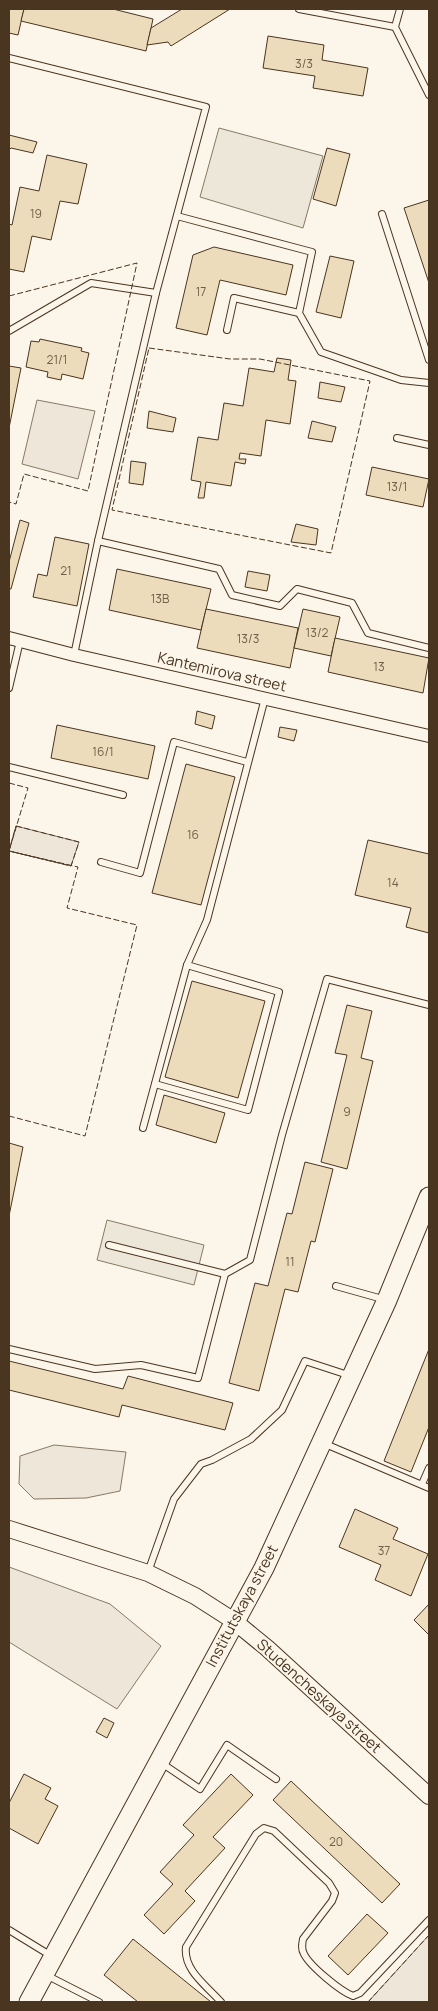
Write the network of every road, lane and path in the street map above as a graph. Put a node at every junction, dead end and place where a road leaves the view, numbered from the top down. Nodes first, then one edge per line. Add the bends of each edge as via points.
1 (298, 9) edge
2 (400, 9) edge
3 (395, 27) junction
4 (9, 58) edge
5 (429, 95) edge
6 (382, 214) dead end
7 (176, 216) junction
8 (156, 293) junction
9 (298, 313) junction
10 (227, 330) dead end
11 (9, 331) edge
12 (429, 360) edge
13 (429, 383) edge
14 (397, 438) dead end
15 (429, 445) edge
16 (98, 541) junction
17 (15, 640) edge
18 (429, 648) edge
19 (74, 655) junction
20 (9, 688) edge
21 (265, 698) junction
22 (429, 736) edge
23 (247, 762) junction
24 (9, 767) edge
25 (123, 794) dead end
26 (101, 862) dead end
27 (187, 965) junction
28 (429, 1005) edge
29 (155, 1084) junction
30 (143, 1128) dead end
31 (429, 1197) edge
32 (108, 1245) dead end
33 (225, 1274) junction
34 (336, 1286) dead end
35 (387, 1300) junction
36 (9, 1349) edge
37 (352, 1376) junction
38 (322, 1443) junction
39 (429, 1468) edge
40 (422, 1484) junction
41 (429, 1488) edge
42 (9, 1529) edge
43 (148, 1573) junction
44 (234, 1621) junction
45 (159, 1762) junction
46 (276, 1779) dead end
47 (429, 1796) edge
48 (429, 1920) edge
49 (9, 1930) edge
50 (50, 1966) junction
51 (29, 2002) edge
52 (99, 2002) edge
53 (221, 2002) edge

1 - 3 lane
2 - 3 lane
3 - 5 lane
4 - 7 lane via 206,107
6 - 12 lane
7 - 8 lane
7 - 9 lane via 312,252
8 - 11 lane via 91,283
8 - 16 lane
9 - 10 lane via 234,298
9 - 13 lane via 321,352 401,380
14 - 15 lane
16 - 18 lane via 219,570 232,595 280,606 297,589 352,603 368,634
16 - 19 lane
17 - 19 street, Kantemirova street
17 - 20 lane
19 - 21 street, Kantemirova street
21 - 22 street, Kantemirova street
21 - 23 lane
23 - 26 lane via 174,742 140,873
23 - 27 lane via 207,920
24 - 25 lane
27 - 29 lane
27 - 29 lane via 279,992 248,1110
28 - 33 lane via 327,979 250,1260
29 - 30 lane
31 - 35 main road, Institutskaya street
32 - 33 lane
33 - 36 lane via 198,1378 141,1366 94,1369
34 - 35 lane
35 - 37 main road, Institutskaya street
37 - 38 main road, Institutskaya street
37 - 43 lane via 305,1360 282,1410 251,1438 201,1464 174,1498
38 - 40 lane
38 - 44 main road, Institutskaya street via 264,1568
39 - 40 lane
40 - 41 lane
42 - 43 street, Studencheskaya street
43 - 44 street, Studencheskaya street via 195,1596
44 - 45 main road, Institutskaya street
44 - 47 street, Studencheskaya street
45 - 46 lane via 200,1789 227,1744
45 - 50 main road, Institutskaya street
48 - 53 lane via 360,1994 352,1996 344,1992 304,1956 301,1946 335,1892 274,1831 264,1828 256,1834 186,1947 184,1958 189,1967
49 - 50 lane
50 - 51 main road, Institutskaya street
50 - 52 lane

